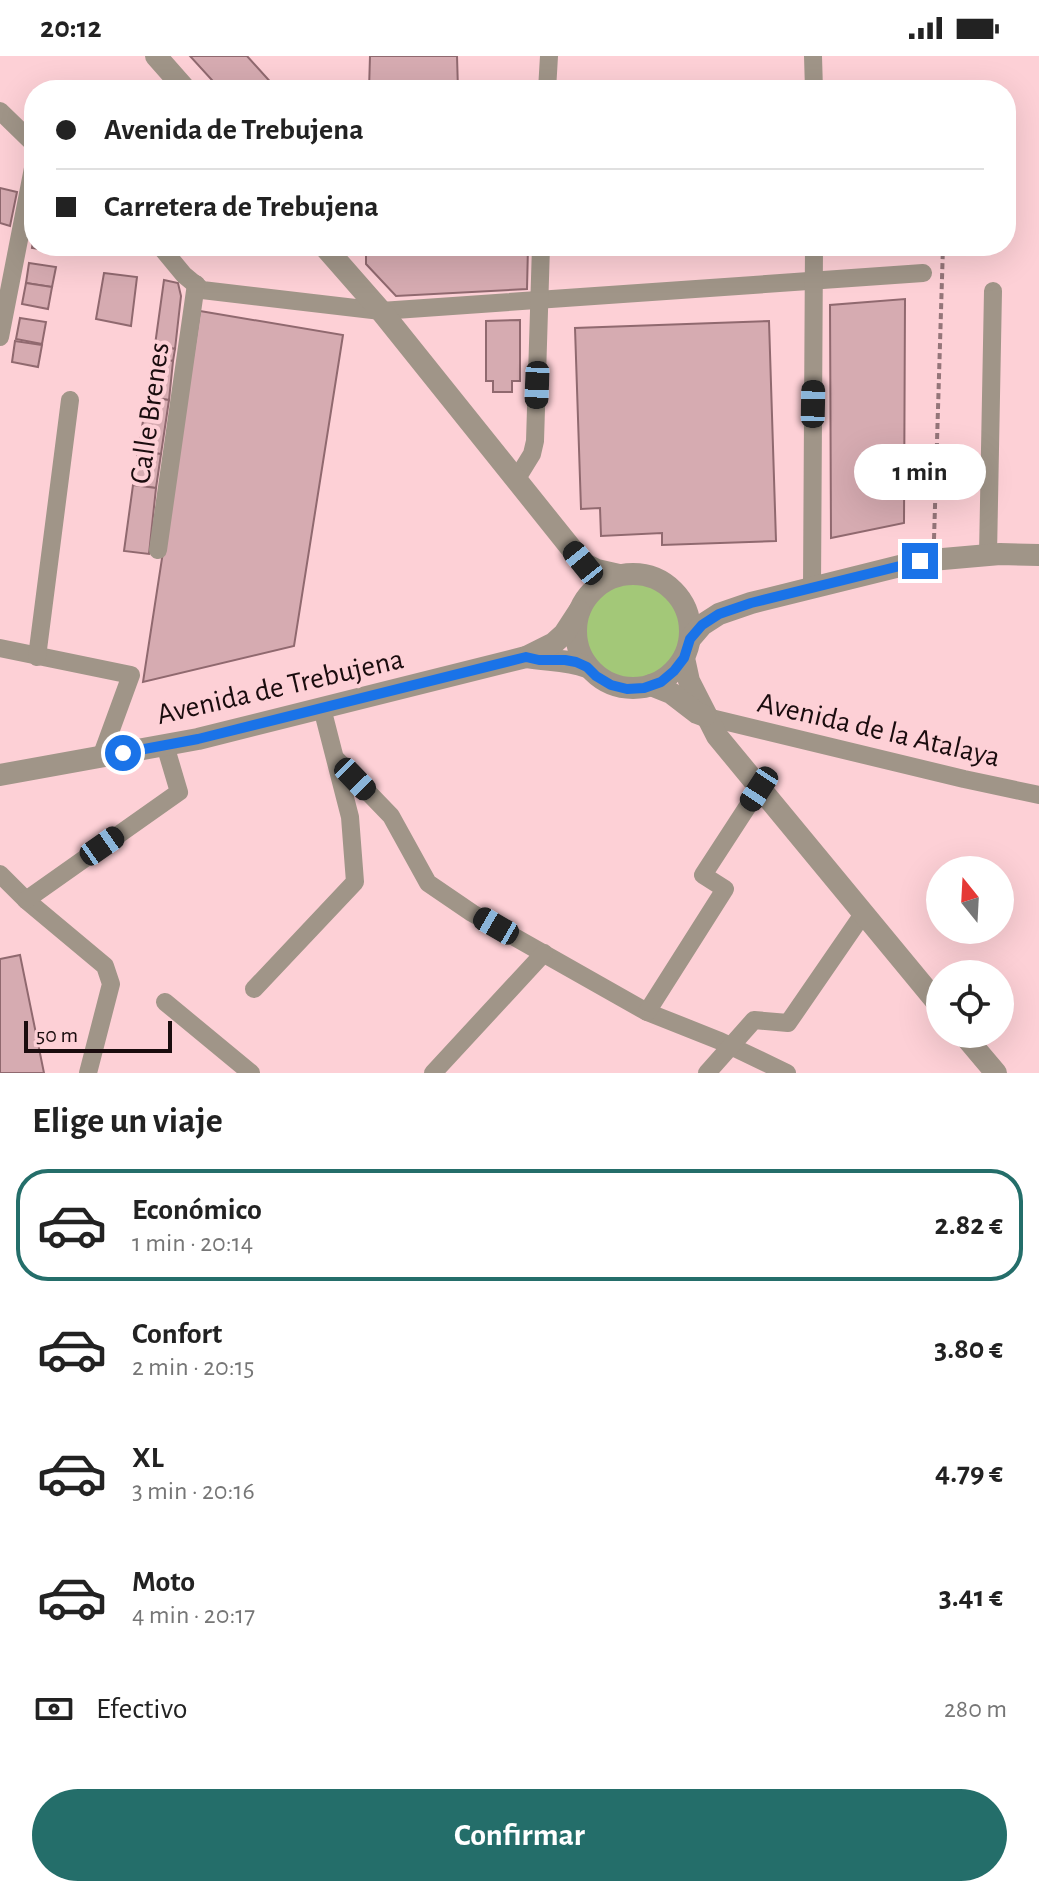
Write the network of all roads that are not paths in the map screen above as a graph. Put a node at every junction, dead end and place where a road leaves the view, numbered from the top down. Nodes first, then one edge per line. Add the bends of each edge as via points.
1 (156, 56) edge
2 (549, 56) edge
3 (813, 56) edge
4 (177, 80) edge
5 (548, 80) edge
6 (814, 80) edge
7 (0, 111) edge
8 (24, 134) edge
9 (24, 209) edge
10 (168, 256) edge
11 (333, 256) edge
12 (541, 256) edge
13 (814, 256) edge
14 (923, 273) dead end
15 (814, 281) junction
16 (196, 284) junction
17 (993, 291) dead end
18 (540, 300) junction
19 (3, 307) edge
20 (381, 311) junction
21 (0, 337) edge
22 (70, 400) dead end
23 (516, 480) junction
24 (158, 550) dead end
25 (988, 555) junction
26 (1039, 555) edge
27 (619, 575) junction
28 (812, 588) junction
29 (680, 599) junction
30 (751, 603) junction
31 (579, 611) junction
32 (0, 648) edge
33 (687, 648) junction
34 (37, 657) junction
35 (526, 657) junction
36 (587, 667) junction
37 (651, 685) junction
38 (322, 708) junction
39 (707, 717) junction
40 (165, 745) junction
41 (101, 757) junction
42 (337, 760) junction
43 (0, 775) edge
44 (759, 789) junction
45 (1039, 795) edge
46 (0, 874) edge
47 (26, 900) junction
48 (863, 914) junction
49 (544, 953) junction
50 (254, 989) dead end
51 (926, 989) edge
52 (165, 1002) dead end
53 (647, 1012) junction
54 (731, 1046) junction
55 (975, 1048) edge
56 (88, 1073) edge
57 (251, 1073) edge
58 (433, 1073) edge
59 (707, 1073) edge
60 (787, 1073) edge
61 (996, 1073) edge

1 - 4 street
2 - 5 street
3 - 6 street
7 - 8 street
9 - 19 street
10 - 16 street
11 - 20 street
12 - 18 street
13 - 15 street
14 - 15 street
15 - 18 street
15 - 28 street
16 - 20 street via 202,290
16 - 24 street, Calle Brenes
17 - 25 street
18 - 20 street
18 - 23 street via 535,441
19 - 21 street
20 - 23 street
22 - 34 street
23 - 27 street via 583,563
25 - 26 street
25 - 28 street via 920,561
27 - 29 street via 653,577
27 - 31 street via 601,583
28 - 30 street
29 - 30 street
29 - 33 street via 690,624
30 - 33 street via 702,625
31 - 35 street, Avenida de Trebujena via 554,643
31 - 36 street via 577,648
32 - 34 street
33 - 37 street via 674,671
33 - 39 street via 689,681
34 - 41 street via 131,675
35 - 36 street, Avenida de Trebujena
35 - 38 street, Avenida de Trebujena
36 - 37 street via 611,685
37 - 39 street
38 - 40 street, Avenida de Trebujena
38 - 42 street
39 - 44 street
39 - 45 street, Avenida de la Atalaya
40 - 41 street, Avenida de Trebujena
40 - 47 street via 179,792
41 - 43 street, Avenida de Trebujena
42 - 49 street via 391,816 428,883
42 - 50 street via 350,817 355,882
44 - 48 street
44 - 53 street via 703,875 725,889
46 - 47 street
47 - 56 street via 105,966 111,984
48 - 51 street
48 - 54 street via 788,1023 754,1020
49 - 53 street
49 - 58 street
52 - 57 street
53 - 54 street
54 - 59 street
54 - 60 street
55 - 61 street

